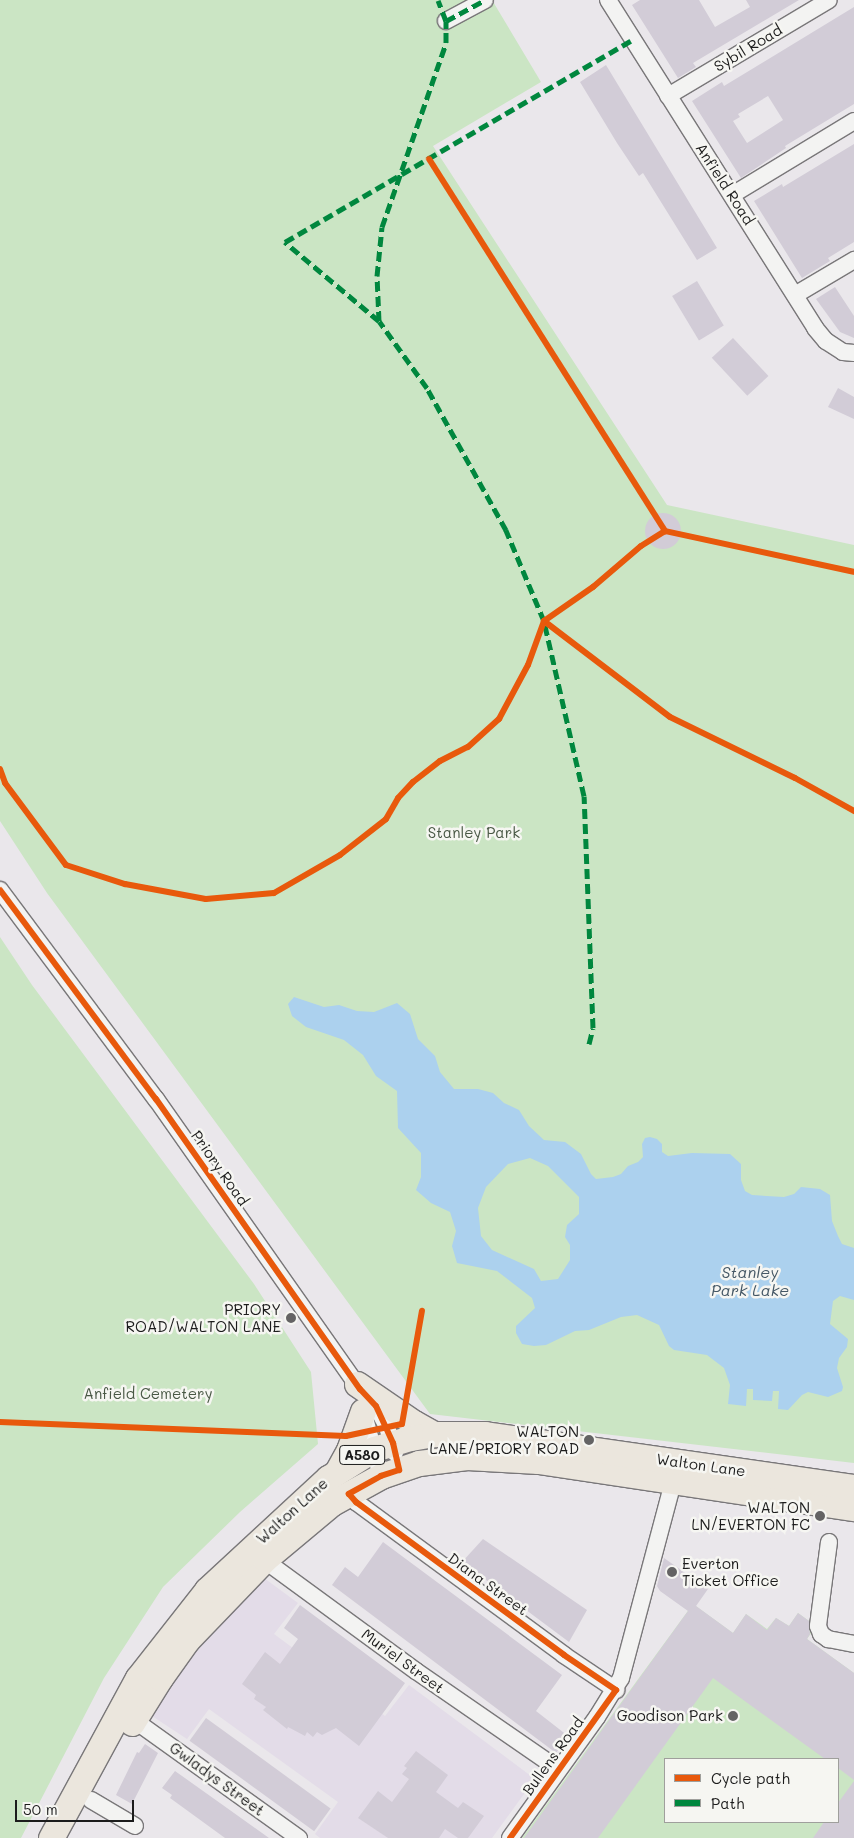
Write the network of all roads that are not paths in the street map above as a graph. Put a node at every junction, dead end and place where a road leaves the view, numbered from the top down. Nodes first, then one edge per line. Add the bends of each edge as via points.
1 (485, 0) edge
2 (608, 0) edge
3 (829, 0) edge
4 (446, 21) dead end
5 (668, 96) junction
6 (854, 121) edge
7 (732, 195) junction
8 (854, 260) edge
9 (794, 295) junction
10 (854, 353) edge
11 (0, 890) edge
12 (360, 1395) junction
13 (434, 1434) junction
14 (384, 1446) junction
15 (677, 1471) junction
16 (337, 1472) junction
17 (390, 1473) junction
18 (854, 1487) edge
19 (349, 1494) junction
20 (854, 1508) edge
21 (829, 1542) dead end
22 (258, 1553) junction
23 (854, 1644) edge
24 (616, 1690) junction
25 (134, 1720) junction
26 (558, 1769) junction
27 (91, 1800) junction
28 (135, 1826) dead end
29 (52, 1838) edge
30 (71, 1838) edge
31 (299, 1838) edge
32 (510, 1838) edge

1 - 4 street
2 - 5 street, Anfield Road
3 - 5 street, Sybil Road
5 - 7 street, Anfield Road
6 - 7 street
7 - 9 street, Anfield Road
8 - 9 street
9 - 10 street, Anfield Road via 826,341 843,352
11 - 12 street, Priory Road via 156,1099
12 - 13 highway
12 - 14 street
12 - 14 street, Priory Road via 376,1406
12 - 16 highway via 349,1450
13 - 14 highway, Walton Lane / A580
13 - 15 highway, Walton Lane / A580 via 486,1434
14 - 16 highway, Walton Lane / A580
14 - 17 street
15 - 17 highway, Walton Lane / A580 via 485,1457 420,1462
15 - 18 highway, Walton Lane / A580
15 - 20 highway, Walton Lane / A580
15 - 24 street, Bullens Road
16 - 22 highway, Walton Lane / A580
17 - 19 highway, Walton Lane / A580
19 - 22 highway, Walton Lane / A580
19 - 24 street, Diana Street via 564,1655
21 - 23 street via 818,1626 828,1639
22 - 25 highway, Walton Lane / A580 via 187,1640
22 - 26 street, Muriel Street via 416,1671
22 - 29 highway, Walton Lane / A580 via 207,1590 138,1678
24 - 26 street, Bullens Road
25 - 27 highway, Walton Lane / A580
25 - 31 street, Gwladys Street
26 - 32 street, Bullens Road
27 - 28 street
27 - 30 highway, Walton Lane / A580

